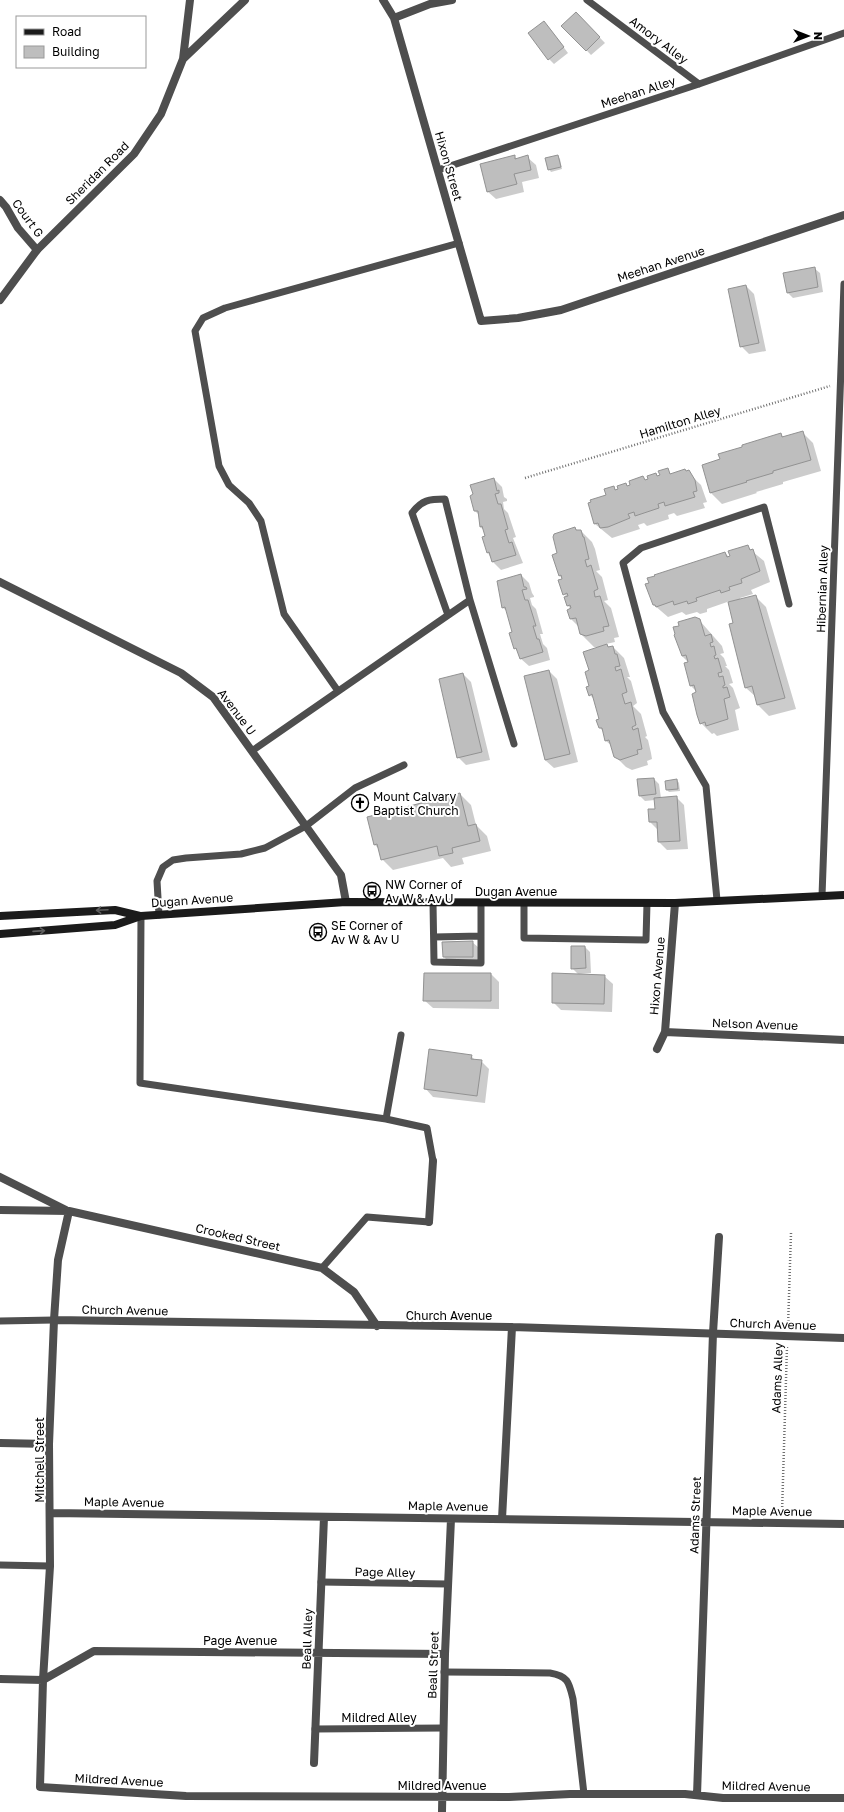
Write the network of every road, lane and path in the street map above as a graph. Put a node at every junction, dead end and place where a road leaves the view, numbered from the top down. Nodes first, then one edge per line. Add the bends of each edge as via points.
1 (190, 0) edge
2 (244, 0) edge
3 (383, 0) edge
4 (452, 0) edge
5 (588, 0) edge
6 (394, 18) junction
7 (844, 33) edge
8 (183, 59) junction
9 (698, 84) junction
10 (438, 170) junction
11 (0, 200) edge
12 (844, 215) edge
13 (459, 243) junction
14 (37, 250) junction
15 (844, 284) edge
16 (0, 300) edge
17 (481, 321) joint
18 (840, 383) junction
19 (525, 478) dead end
20 (0, 582) edge
21 (470, 600) junction
22 (789, 604) dead end
23 (448, 615) junction
24 (338, 691) junction
25 (514, 744) dead end
26 (252, 751) junction
27 (404, 766) dead end
28 (306, 826) junction
29 (844, 895) edge
30 (822, 896) junction
31 (717, 900) junction
32 (346, 902) junction
33 (433, 903) junction
34 (481, 903) junction
35 (524, 903) junction
36 (647, 903) junction
37 (675, 903) junction
38 (159, 915) junction
39 (0, 916) edge
40 (141, 916) junction
41 (0, 934) edge
42 (481, 936) junction
43 (434, 937) junction
44 (665, 1032) junction
45 (401, 1035) dead end
46 (844, 1040) edge
47 (657, 1049) dead end
48 (386, 1119) junction
49 (433, 1161) joint
50 (0, 1177) edge
51 (0, 1210) edge
52 (69, 1211) junction
53 (429, 1222) joint
54 (791, 1233) dead end
55 (719, 1237) dead end
56 (322, 1268) junction
57 (54, 1320) junction
58 (0, 1321) edge
59 (377, 1326) junction
60 (512, 1327) junction
61 (713, 1333) junction
62 (788, 1337) junction
63 (844, 1338) edge
64 (0, 1443) edge
65 (49, 1444) junction
66 (51, 1513) junction
67 (324, 1517) junction
68 (451, 1519) junction
69 (502, 1519) junction
70 (706, 1522) junction
71 (782, 1523) junction
72 (844, 1524) edge
73 (0, 1565) edge
74 (50, 1566) junction
75 (321, 1582) junction
76 (448, 1584) junction
77 (318, 1653) junction
78 (445, 1654) junction
79 (444, 1672) junction
80 (0, 1679) edge
81 (43, 1680) junction
82 (443, 1728) junction
83 (315, 1729) junction
84 (314, 1763) dead end
85 (40, 1787) joint
86 (584, 1794) junction
87 (697, 1795) junction
88 (442, 1797) junction
89 (844, 1798) edge
90 (442, 1812) edge

1 - 8 street
2 - 8 street, Sheridan Road
3 - 6 street, Hixon Street
4 - 6 street via 430,4
5 - 9 lane, Amory Alley
6 - 10 street, Hixon Street
7 - 9 lane, Meehan Alley
8 - 14 street, Sheridan Road via 161,114 134,154
9 - 10 lane, Meehan Alley
10 - 13 street, Hixon Street
11 - 14 street, Court G via 18,228
12 - 17 street, Meehan Avenue via 560,310 518,318
13 - 17 street, Hixon Street
13 - 24 lane via 225,308 202,318 195,331 219,466 229,485 249,503 261,521 284,614
14 - 16 street, Sheridan Road
15 - 18 lane, Hibernian Alley
18 - 19 path, Hamilton Alley
18 - 30 lane, Hibernian Alley
20 - 26 street, Avenue U via 181,673 213,697
21 - 23 lane
21 - 23 lane via 445,499 430,499 419,505 412,513
21 - 25 lane
22 - 31 lane via 764,507 641,548 623,563 663,712 706,786
23 - 24 lane
24 - 26 lane
26 - 28 street, Avenue U
27 - 28 lane via 355,788
28 - 32 street, Avenue U via 341,875
28 - 38 lane via 265,848 241,854 173,860 163,867 157,881
29 - 30 main road, Dugan Avenue
30 - 31 main road, Dugan Avenue
31 - 37 main road, Dugan Avenue
32 - 33 main road, Dugan Avenue
32 - 38 main road, Dugan Avenue
33 - 34 main road, Dugan Avenue
33 - 43 lane
34 - 35 main road, Dugan Avenue
34 - 42 lane
35 - 36 main road, Dugan Avenue
35 - 36 lane via 524,938 646,940
36 - 37 main road, Dugan Avenue
37 - 44 street, Hixon Avenue
38 - 40 main road, Dugan Avenue
40 -> 39 main road, Dugan Avenue via 115,910
41 -> 40 main road, Dugan Avenue via 115,925
40 - 48 lane via 140,1083
42 - 43 lane
42 - 43 lane via 481,963 434,962
44 - 46 street, Nelson Avenue
44 - 47 street, Hixon Avenue
45 - 48 lane
48 - 49 lane via 427,1128
49 - 53 street
50 - 52 street
51 - 52 street
52 - 56 street, Crooked Street
52 - 57 street, Mitchell Street via 58,1260
53 - 56 lane via 367,1217
54 - 62 path, Adams Alley
55 - 61 street, Adams Street
56 - 59 street, Crooked Street via 354,1292
57 - 58 lane
57 - 59 street, Church Avenue
57 - 65 street, Mitchell Street
59 - 60 street, Church Avenue
60 - 61 street, Church Avenue
60 - 69 street
61 - 62 street, Church Avenue
61 - 70 street, Adams Street
62 - 63 street, Church Avenue
62 - 71 path, Adams Alley
64 - 65 street
65 - 66 street, Mitchell Street
66 - 67 street, Maple Avenue
66 - 74 street, Mitchell Street
67 - 68 street, Maple Avenue
67 - 75 street, Beall Alley
68 - 69 street, Maple Avenue
68 - 76 street, Beall Street
69 - 70 street, Maple Avenue
70 - 71 street, Maple Avenue
70 - 87 street, Adams Street
71 - 72 street, Maple Avenue
73 - 74 lane
74 - 81 street, Mitchell Street
75 - 76 lane, Page Alley
75 - 77 street, Beall Alley
76 - 78 street, Beall Street
77 - 78 street, Page Avenue
77 - 81 street, Page Avenue via 94,1652
77 - 83 street, Beall Alley
78 - 79 street, Beall Street
79 - 82 street, Beall Street
79 - 86 lane via 550,1673 565,1678 570,1685 573,1699
80 - 81 street
81 - 85 street, Mitchell Street
82 - 83 lane, Mildred Alley
82 - 88 street, Beall Street
83 - 84 street, Beall Alley
85 - 88 street, Mildred Avenue via 186,1796
86 - 87 street, Mildred Avenue
86 - 88 street, Mildred Avenue
87 - 89 street, Mildred Avenue via 722,1798
88 - 90 street, Beall Street

